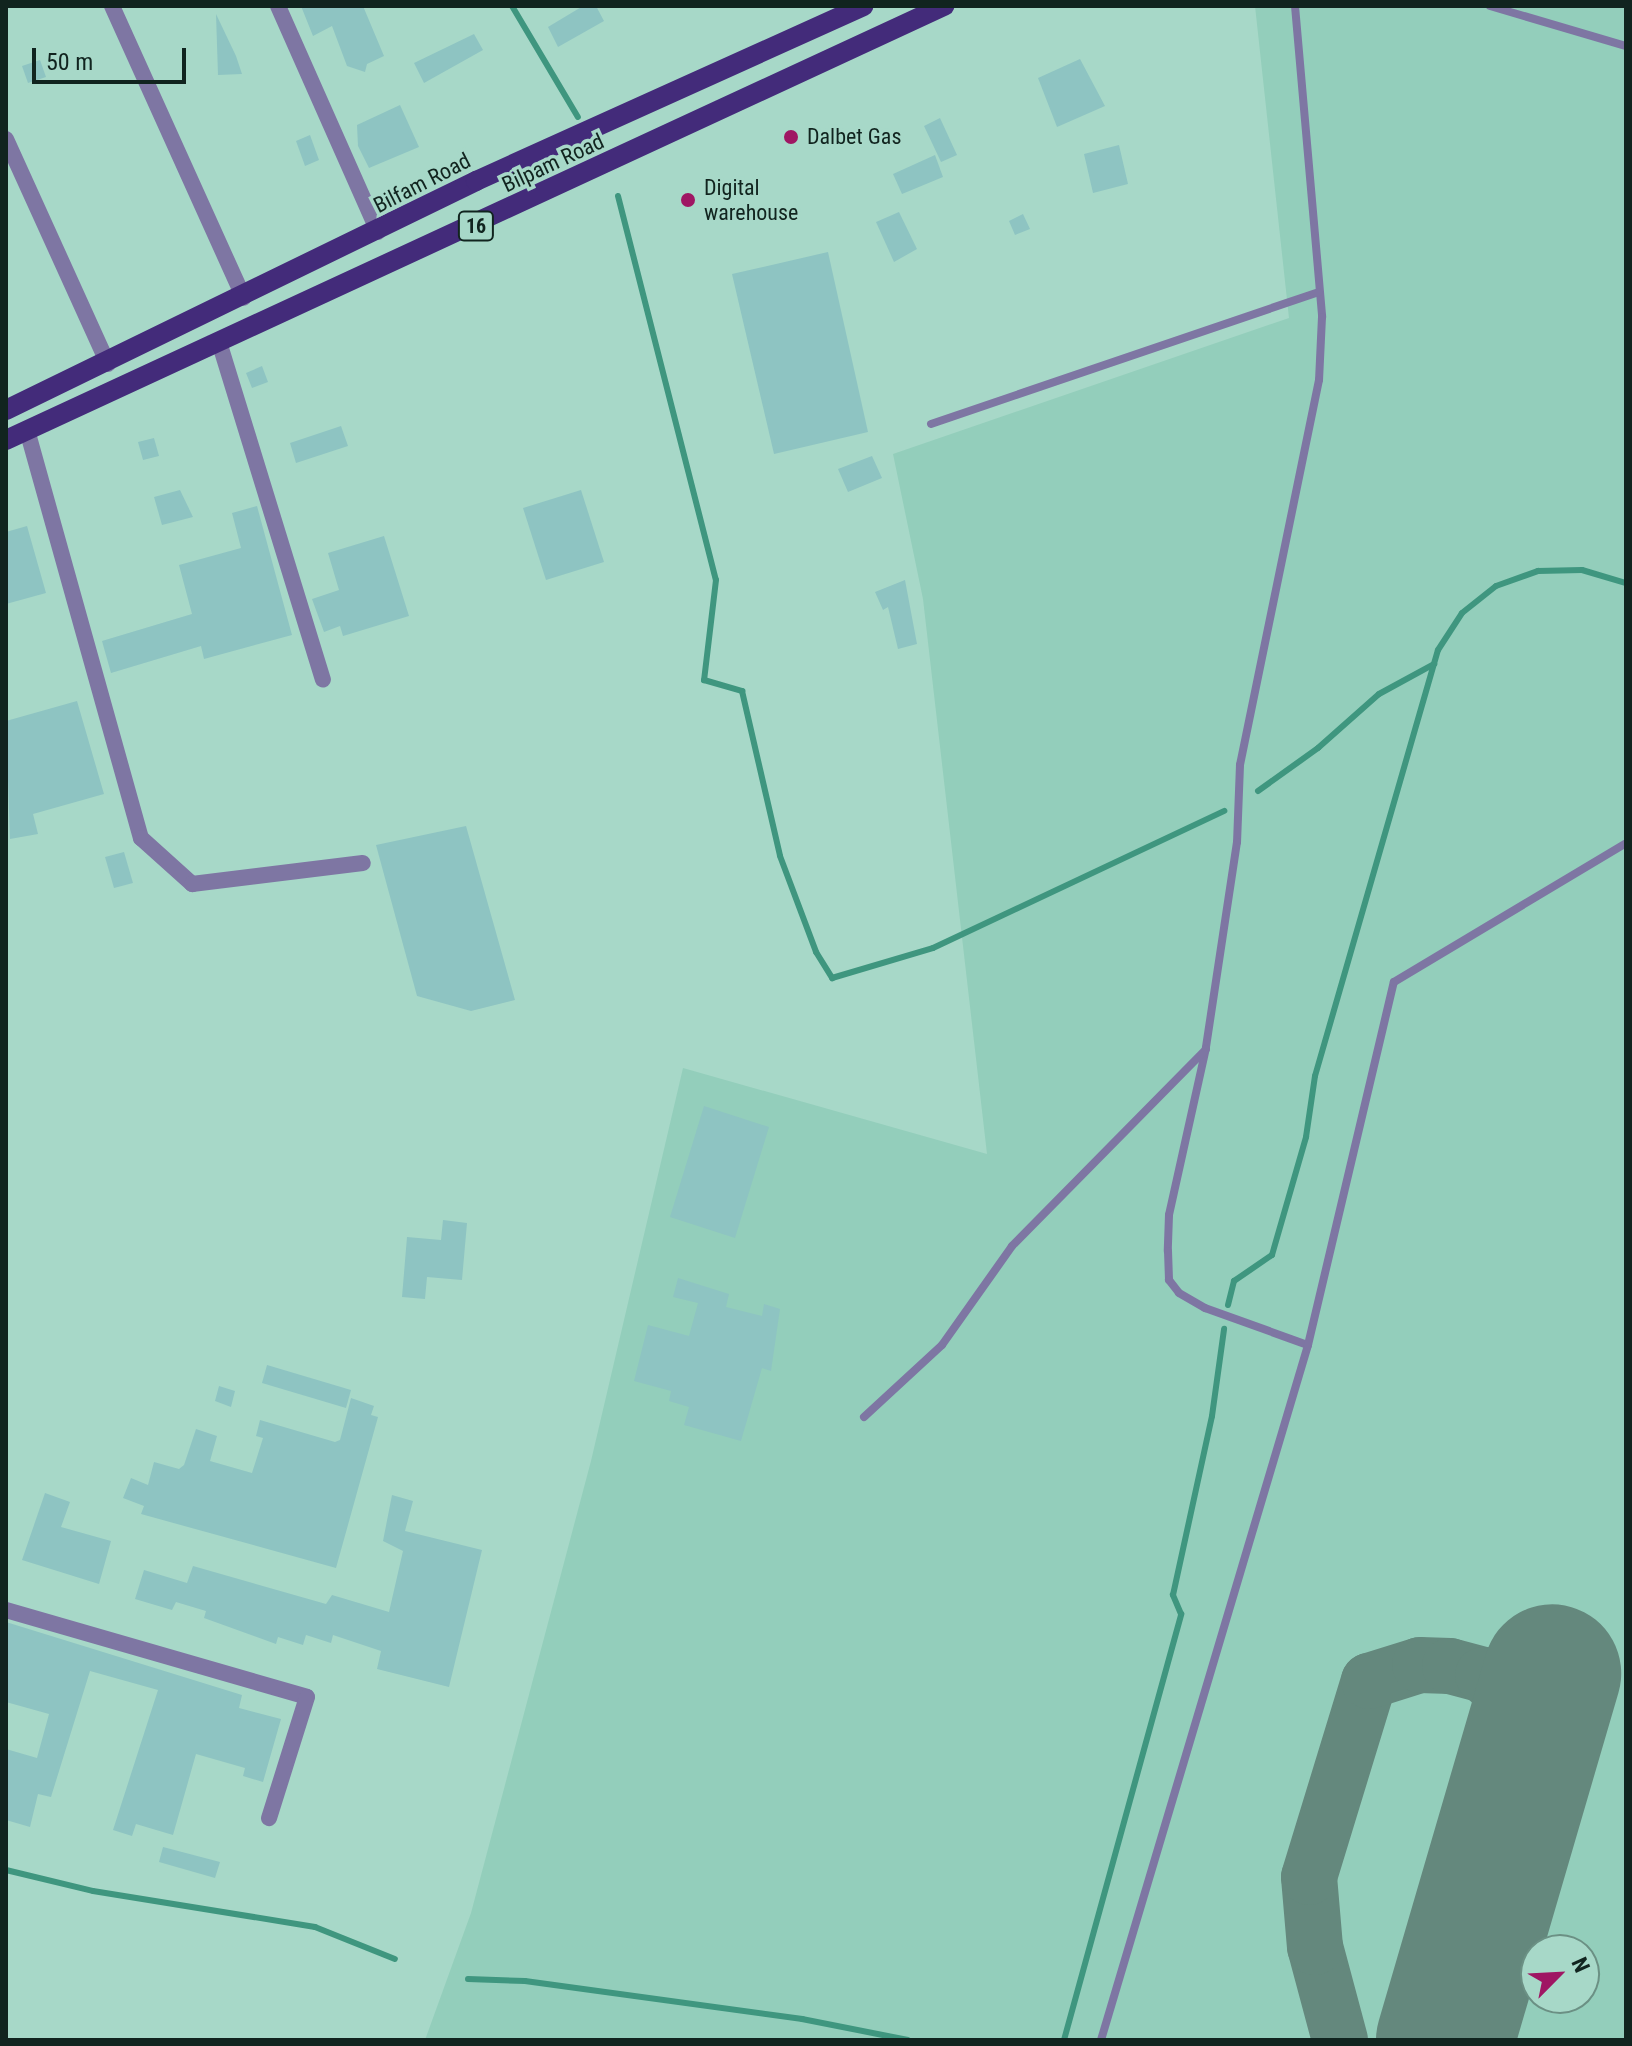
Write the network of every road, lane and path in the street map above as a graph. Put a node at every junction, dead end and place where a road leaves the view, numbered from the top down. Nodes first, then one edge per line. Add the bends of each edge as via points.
1 (112, 6) edge
2 (278, 6) edge
3 (863, 6) edge
4 (944, 6) edge
5 (1295, 6) edge
6 (1490, 6) edge
7 (1626, 46) edge
8 (6, 139) edge
9 (378, 232) junction
10 (1318, 292) junction
11 (244, 298) junction
12 (220, 345) junction
13 (108, 364) junction
14 (6, 410) edge
15 (931, 424) dead end
16 (27, 430) junction
17 (6, 440) edge
18 (323, 680) dead end
19 (1626, 843) edge
20 (363, 863) dead end
21 (1206, 1048) junction
22 (1308, 1345) junction
23 (864, 1417) dead end
24 (6, 1610) edge
25 (269, 1818) dead end
26 (1101, 2040) edge

1 - 11 street
2 - 9 street
3 - 9 main road, Bilfam Road / 16 via 476,181
4 - 12 main road, Bilpam Road / 16
5 - 10 lane
6 - 7 lane
8 - 13 street
9 - 11 main road, Bilfam Road / 16
10 - 15 lane
10 - 21 lane via 1319,380 1240,765 1237,842
11 - 13 main road, Bilfam Road / 16
12 - 16 main road, Bilpam Road / 16
12 - 18 street
13 - 14 main road, Bilfam Road / 16
16 - 17 main road, Bilpam Road / 16
16 - 20 street via 141,838 192,884
19 - 22 lane via 1394,982
21 - 22 lane via 1169,1215 1169,1280 1179,1293 1205,1308
21 - 23 lane via 1012,1246 942,1345
22 - 26 lane
24 - 25 street via 307,1697

